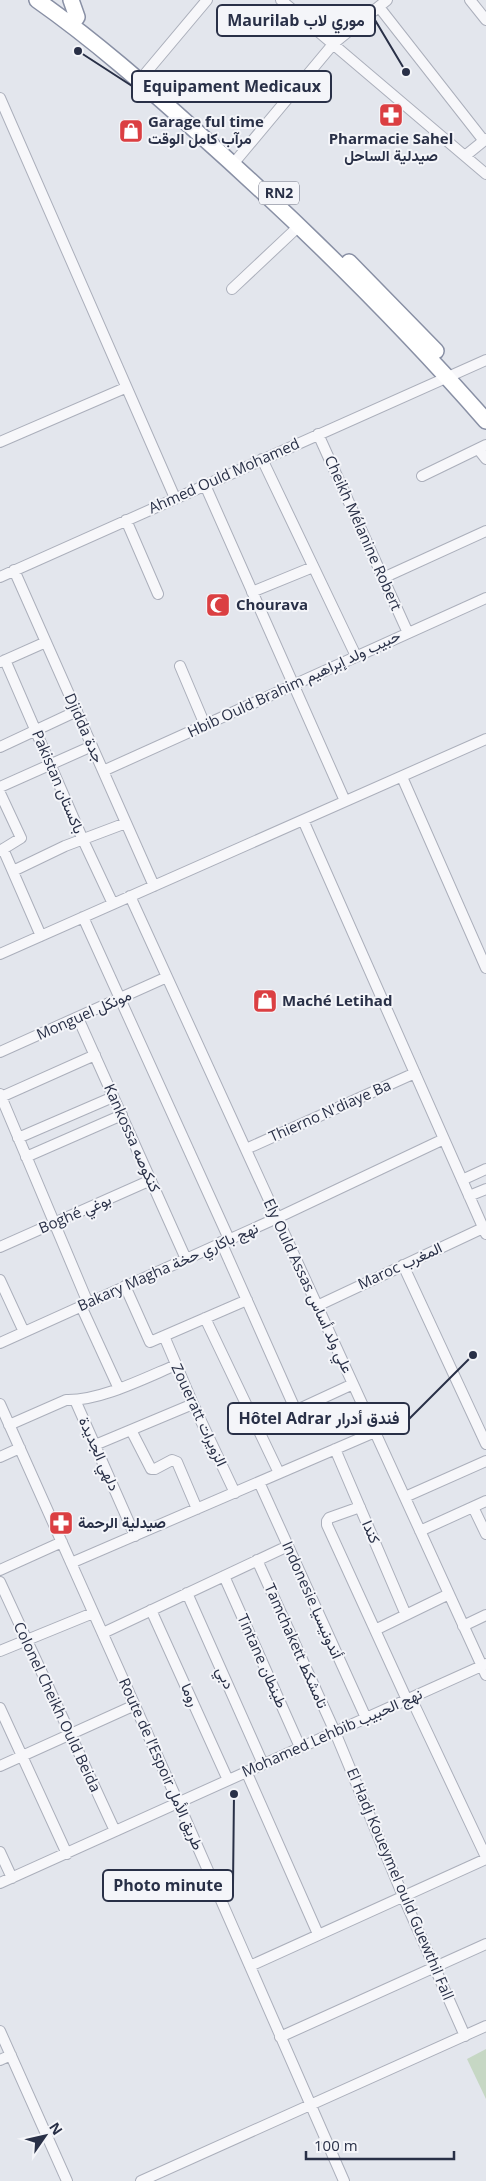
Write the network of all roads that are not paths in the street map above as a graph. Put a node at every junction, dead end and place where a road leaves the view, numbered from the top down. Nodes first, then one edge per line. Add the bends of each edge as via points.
1 (37, 0) edge
2 (54, 0) edge
3 (72, 0) edge
4 (207, 0) edge
5 (281, 0) edge
6 (470, 0) edge
7 (383, 3) edge
8 (486, 20) edge
9 (74, 21) junction
10 (334, 43) junction
11 (141, 77) junction
12 (0, 98) edge
13 (485, 140) edge
14 (464, 156) junction
15 (236, 160) junction
16 (486, 174) edge
17 (299, 226) junction
18 (232, 289) dead end
19 (486, 360) edge
20 (453, 376) junction
21 (125, 388) junction
22 (486, 405) edge
23 (486, 421) edge
24 (318, 434) junction
25 (1, 438) edge
26 (482, 447) edge
27 (262, 459) junction
28 (486, 459) edge
29 (422, 476) dead end
30 (205, 485) junction
31 (175, 498) junction
32 (126, 520) junction
33 (486, 531) edge
34 (313, 567) junction
35 (14, 570) junction
36 (0, 576) edge
37 (383, 578) junction
38 (252, 592) junction
39 (158, 594) dead end
40 (486, 598) edge
41 (408, 632) junction
42 (46, 642) junction
43 (356, 656) junction
44 (3, 661) edge
45 (180, 666) dead end
46 (294, 686) junction
47 (78, 711) junction
48 (206, 725) junction
49 (36, 731) junction
50 (486, 739) edge
51 (1, 745) edge
52 (92, 746) junction
53 (52, 764) junction
54 (103, 771) junction
55 (402, 776) junction
56 (0, 787) edge
57 (0, 793) edge
58 (345, 801) junction
59 (303, 820) junction
60 (126, 823) junction
61 (83, 840) junction
62 (1, 850) edge
63 (12, 871) junction
64 (154, 886) junction
65 (130, 896) junction
66 (113, 904) junction
67 (83, 917) junction
68 (41, 936) junction
69 (0, 954) edge
70 (486, 968) edge
71 (167, 977) junction
72 (121, 999) junction
73 (78, 1018) junction
74 (0, 1052) edge
75 (95, 1055) junction
76 (415, 1073) junction
77 (1, 1095) edge
78 (113, 1096) junction
79 (122, 1115) junction
80 (18, 1138) junction
81 (444, 1139) junction
82 (246, 1149) junction
83 (26, 1158) junction
84 (486, 1169) edge
85 (151, 1180) junction
86 (462, 1180) junction
87 (486, 1189) edge
88 (469, 1196) junction
89 (277, 1218) junction
90 (56, 1223) junction
91 (485, 1231) edge
92 (225, 1240) junction
93 (0, 1247) edge
94 (186, 1259) junction
95 (403, 1265) junction
96 (0, 1280) edge
97 (126, 1286) junction
98 (247, 1300) junction
99 (85, 1304) junction
100 (317, 1306) junction
101 (206, 1318) junction
102 (24, 1332) junction
103 (164, 1336) junction
104 (0, 1343) edge
105 (176, 1365) junction
106 (353, 1384) junction
107 (119, 1389) junction
108 (75, 1400) junction
109 (0, 1404) edge
110 (193, 1404) junction
111 (296, 1410) junction
112 (9, 1425) junction
113 (258, 1428) junction
114 (131, 1430) junction
115 (375, 1432) junction
116 (486, 1444) edge
117 (95, 1445) junction
118 (20, 1448) junction
119 (335, 1449) junction
120 (0, 1457) edge
121 (486, 1461) edge
122 (279, 1473) junction
123 (258, 1482) junction
124 (235, 1492) junction
125 (405, 1497) junction
126 (486, 1501) edge
127 (360, 1506) junction
128 (473, 1507) junction
129 (197, 1509) junction
130 (420, 1531) junction
131 (486, 1534) edge
132 (135, 1536) junction
133 (62, 1542) junction
134 (288, 1546) junction
135 (257, 1560) junction
136 (72, 1563) junction
137 (0, 1570) edge
138 (224, 1576) junction
139 (0, 1582) edge
140 (187, 1593) junction
141 (449, 1594) junction
142 (151, 1610) junction
143 (94, 1613) junction
144 (406, 1614) junction
145 (486, 1615) edge
146 (463, 1626) junction
147 (375, 1630) junction
148 (103, 1633) junction
149 (27, 1640) junction
150 (0, 1651) edge
151 (485, 1668) edge
152 (409, 1699) junction
153 (135, 1705) junction
154 (0, 1708) edge
155 (366, 1718) junction
156 (335, 1732) junction
157 (70, 1734) junction
158 (300, 1747) junction
159 (22, 1756) junction
160 (263, 1764) junction
161 (0, 1766) edge
162 (246, 1771) junction
163 (228, 1780) junction
164 (178, 1802) junction
165 (115, 1831) junction
166 (0, 1852) edge
167 (67, 1854) junction
168 (486, 1858) edge
169 (12, 1878) junction
170 (0, 1883) edge
171 (403, 1896) junction
172 (318, 1934) junction
173 (486, 1944) edge
174 (250, 1966) junction
175 (435, 1967) junction
176 (486, 2026) edge
177 (0, 2031) edge
178 (465, 2036) junction
179 (280, 2037) junction
180 (11, 2055) junction
181 (0, 2060) edge
182 (310, 2105) junction
183 (67, 2181) edge
184 (141, 2181) edge
185 (344, 2181) edge

1 - 9 highway, RN2
2 - 9 highway, RN2
3 - 9 highway
4 - 11 street
5 - 10 street
6 - 8 street
7 - 10 street
7 - 13 street
9 - 11 highway, RN2
10 - 14 street
10 - 15 street
11 - 15 highway, RN2
12 - 21 street
13 - 14 street
14 - 16 street
15 - 17 highway, RN2
15 - 20 highway, RN2 via 373,286
17 - 18 street
17 - 20 highway, RN2
19 - 20 street, Ahmed Ould Mohamed
20 - 22 highway, RN2
20 - 23 highway, RN2
20 - 24 street, Ahmed Ould Mohamed
21 - 25 street
21 - 31 street
24 - 27 street, Ahmed Ould Mohamed
24 - 37 street, Cheikh Mélanine Robert
26 - 28 street
26 - 29 street
27 - 30 street, Ahmed Ould Mohamed
27 - 34 street
30 - 31 street, Ahmed Ould Mohamed
30 - 38 street
31 - 32 street, Ahmed Ould Mohamed
32 - 35 street, Ahmed Ould Mohamed
32 - 39 street
33 - 37 street
34 - 38 street
34 - 43 street
35 - 36 street, Ahmed Ould Mohamed
35 - 42 street, Djidda جدة
37 - 41 street, Cheikh Mélanine Robert
38 - 46 street
40 - 41 street, Hbib Ould Brahim حبيب ولد إبراهيم
41 - 43 street, Hbib Ould Brahim حبيب ولد إبراهيم
42 - 44 street
42 - 47 street, Djidda جدة
43 - 46 street, Hbib Ould Brahim حبيب ولد إبراهيم
44 - 49 street, Pakistan باكستان
45 - 48 street
46 - 48 street, Hbib Ould Brahim حبيب ولد إبراهيم
46 - 58 street
47 - 49 street
47 - 52 street, Djidda جدة
48 - 54 street, Hbib Ould Brahim حبيب ولد إبراهيم
49 - 51 street
49 - 53 street, Pakistan باكستان
50 - 55 street
52 - 53 street
52 - 54 street, Djidda جدة
53 - 56 street
53 - 61 street, Pakistan باكستان
54 - 60 street, Djidda جدة
55 - 58 street
55 - 70 street
57 - 62 street via 21,838
58 - 59 street
59 - 64 street
59 - 76 street
60 - 61 street
60 - 64 street, Djidda جدة
61 - 63 street
61 - 66 street, Pakistan باكستان
62 - 63 street
63 - 68 street
64 - 65 street
65 - 66 street
65 - 71 street, Ely Ould Assas علي ولد أساس
66 - 67 street
67 - 68 street
67 - 72 street
68 - 69 street
71 - 72 street, Monguel مونكل
71 - 82 street, Ely Ould Assas علي ولد أساس
72 - 73 street, Monguel مونكل
72 - 92 street
73 - 74 street, Monguel مونكل
73 - 75 street, Kankossa كنكوصه
75 - 77 street
75 - 78 street, Kankossa كنكوصه
76 - 81 street
76 - 82 street, Thierno N'diaye Ba
77 - 80 street
78 - 79 street, Kankossa كنكوصه
78 - 80 street
79 - 83 street
79 - 85 street, Kankossa كنكوصه
80 - 83 street
81 - 86 street
81 - 89 street, Bakary Magha نهج باكاري حخة
82 - 89 street, Ely Ould Assas علي ولد أساس
83 - 90 street
84 - 86 street
85 - 90 street, Boghé بوغي
85 - 94 street, Kankossa كنكوصه
86 - 88 street
87 - 88 street
88 - 91 street
89 - 92 street, Bakary Magha نهج باكاري حخة
89 - 100 street, Ely Ould Assas علي ولد أساس
90 - 93 street, Boghé بوغي
90 - 99 street
91 - 95 street, Maroc المغرب
92 - 94 street, Bakary Magha نهج باكاري حخة
92 - 98 street
94 - 97 street, Bakary Magha نهج باكاري حخة
95 - 100 street, Maroc المغرب
95 - 116 street
96 - 102 street
97 - 99 street, Bakary Magha نهج باكاري حخة
97 - 103 street via 150,1342
98 - 101 street
98 - 111 street
99 - 102 street, Bakary Magha نهج باكاري حخة
99 - 107 street
100 - 106 street, Ely Ould Assas علي ولد أساس
101 - 103 street
101 - 113 street
102 - 104 street, Bakary Magha نهج باكاري حخة
103 - 105 street, Zoueratt الزويرات
105 - 107 street
105 - 110 street, Zoueratt الزويرات
106 - 111 street
106 - 115 street, Ely Ould Assas علي ولد أساس
107 - 108 street
108 - 112 street via 66,1400
108 - 117 street, دلهي الجديدة
109 - 112 street, Route de l’Espoir طريق الأمل
110 - 114 street
110 - 124 street, Zoueratt الزويرات
111 - 113 street
112 - 118 street, Route de l’Espoir طريق الأمل
113 - 122 street
114 - 117 street
114 - 129 street via 151,1469 172,1460 177,1462
115 - 119 street
115 - 125 street, Ely Ould Assas علي ولد أساس
117 - 132 street, دلهي الجديدة
118 - 120 street
118 - 133 street, Route de l’Espoir طريق الأمل
119 - 122 street
119 - 127 street, كندا
121 - 125 street
122 - 123 street
123 - 124 street
123 - 134 street, Indonesie أندونيسيا
124 - 129 street
125 - 130 street, Ely Ould Assas علي ولد أساس
126 - 128 street
127 - 144 street, كندا
127 - 147 street via 329,1518 327,1525
128 - 130 street
128 - 131 street
129 - 132 street
130 - 141 street, Ely Ould Assas علي ولد أساس
132 - 136 street
133 - 136 street, Route de l’Espoir طريق الأمل
133 - 137 street
134 - 135 street
134 - 155 street, Indonesie أندونيسيا
135 - 138 street
135 - 156 street, Tamchakett تامشكط
136 - 143 street, Route de l’Espoir طريق الأمل
138 - 140 street
138 - 158 street, Tintane طينطان
139 - 149 street, Colonel Cheikh Ould Beida
140 - 142 street
140 - 160 street, دبي
141 - 144 street
141 - 146 street, Ely Ould Assas علي ولد أساس
142 - 148 street
142 - 163 street, روما
143 - 148 street, Route de l’Espoir طريق الأمل
143 - 149 street
144 - 147 street
145 - 146 street
146 - 151 street, Ely Ould Assas علي ولد أساس
147 - 152 street
148 - 153 street, Route de l’Espoir طريق الأمل
149 - 150 street
149 - 157 street, Colonel Cheikh Ould Beida
151 - 152 street, Mohamed Lehbib نهج الحبيب
152 - 155 street, Mohamed Lehbib نهج الحبيب
152 - 168 street
153 - 157 street
153 - 164 street, Route de l’Espoir طريق الأمل
154 - 159 street
155 - 156 street, Mohamed Lehbib نهج الحبيب
156 - 158 street, Mohamed Lehbib نهج الحبيب
156 - 171 street, El Hadj Koueymel ould Guewthil Fall
157 - 159 street
157 - 165 street, Colonel Cheikh Ould Beida
158 - 160 street, Mohamed Lehbib نهج الحبيب
159 - 161 street
159 - 167 street
160 - 162 street, Mohamed Lehbib نهج الحبيب
162 - 163 street, Mohamed Lehbib نهج الحبيب
162 - 172 street
163 - 164 street, Mohamed Lehbib نهج الحبيب
164 - 165 street, Mohamed Lehbib نهج الحبيب
164 - 174 street, Route de l’Espoir طريق الأمل
165 - 167 street, Mohamed Lehbib نهج الحبيب
166 - 169 street
167 - 169 street, Mohamed Lehbib نهج الحبيب
168 - 171 street
169 - 170 street, Mohamed Lehbib نهج الحبيب
171 - 172 street
171 - 175 street, El Hadj Koueymel ould Guewthil Fall
172 - 174 street
173 - 175 street
174 - 179 street, Route de l’Espoir طريق الأمل
175 - 178 street, El Hadj Koueymel ould Guewthil Fall
175 - 179 street
176 - 178 street
177 - 180 street
178 - 182 street
179 - 182 street, Route de l’Espoir طريق الأمل
180 - 181 street
180 - 183 street
182 - 184 street
182 - 185 street, Route de l’Espoir طريق الأمل

